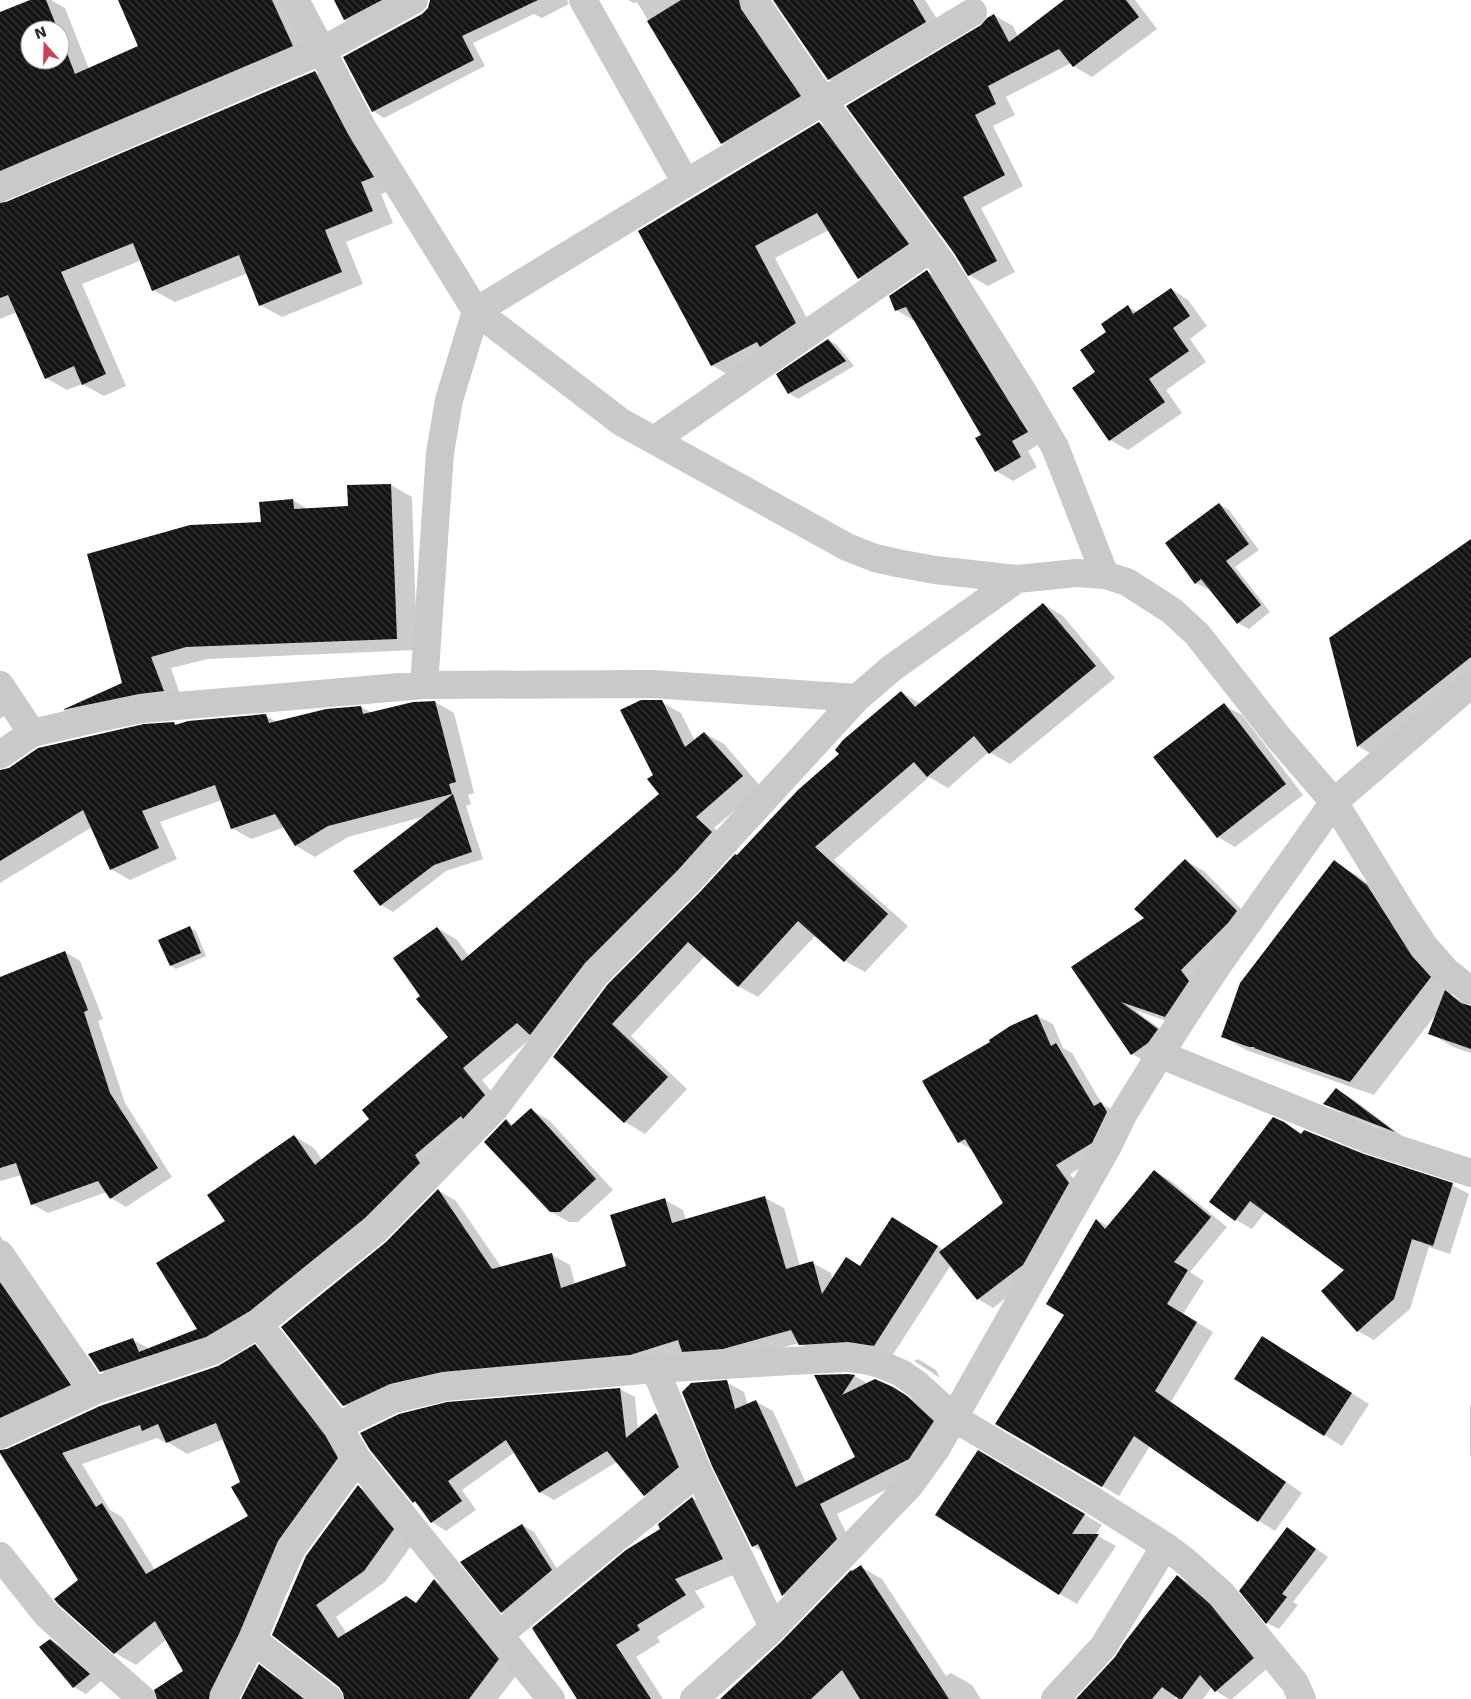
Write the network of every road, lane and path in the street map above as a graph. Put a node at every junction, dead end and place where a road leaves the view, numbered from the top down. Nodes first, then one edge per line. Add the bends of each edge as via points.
1 (295, 0) edge
2 (414, 0) edge
3 (583, 0) edge
4 (754, 0) edge
5 (973, 12) dead end
6 (321, 51) junction
7 (823, 101) junction
8 (686, 183) junction
9 (0, 188) edge
10 (931, 248) junction
11 (476, 312) junction
12 (654, 440) junction
13 (1105, 575) junction
14 (1016, 579) junction
15 (1471, 684) edge
16 (0, 685) edge
17 (424, 685) junction
18 (857, 698) junction
19 (32, 733) junction
20 (0, 755) edge
21 (1334, 802) junction
22 (1471, 992) edge
23 (1160, 1054) junction
24 (1471, 1172) edge
25 (0, 1254) edge
26 (260, 1324) junction
27 (655, 1369) junction
28 (94, 1391) junction
29 (954, 1418) junction
30 (338, 1426) junction
31 (0, 1436) edge
32 (358, 1459) junction
33 (698, 1472) junction
34 (1166, 1546) junction
35 (0, 1556) edge
36 (773, 1627) junction
37 (500, 1635) junction
38 (253, 1640) junction
39 (142, 1699) edge
40 (224, 1699) edge
41 (329, 1699) edge
42 (551, 1699) edge
43 (694, 1699) edge
44 (1055, 1699) edge
45 (1302, 1699) edge

1 - 6 street
2 - 6 street
3 - 8 street
4 - 7 street
5 - 7 street
6 - 9 street
6 - 11 street via 362,127
7 - 8 street
7 - 10 street
8 - 11 street
10 - 12 street
10 - 13 street via 1055,447
11 - 12 street via 621,422
11 - 17 street via 449,400 440,453
12 - 14 street via 847,547 875,558 935,570
13 - 14 street via 1077,573
13 - 21 street via 1127,582 1172,611 1197,634
14 - 18 street via 892,668
15 - 21 street
16 - 19 street
17 - 18 street via 652,684
17 - 19 street via 142,709
18 - 26 street via 689,882 596,974 494,1110 376,1230
19 - 20 street
21 - 22 street via 1425,947
21 - 23 street via 1218,965
23 - 24 street via 1370,1140
23 - 29 street
25 - 28 street
26 - 28 street via 213,1351
26 - 30 street
27 - 29 street via 842,1359 868,1361 901,1373
27 - 30 street via 445,1387 394,1399
27 - 33 street
28 - 31 street
29 - 34 street
29 - 36 street via 910,1485
30 - 32 street
32 - 37 street
32 - 38 street via 292,1548
33 - 36 street
33 - 37 street
34 - 44 street via 1103,1647
34 - 45 street via 1221,1593 1295,1684
35 - 39 street via 47,1615
36 - 43 street
37 - 42 street
38 - 40 street
38 - 41 street

